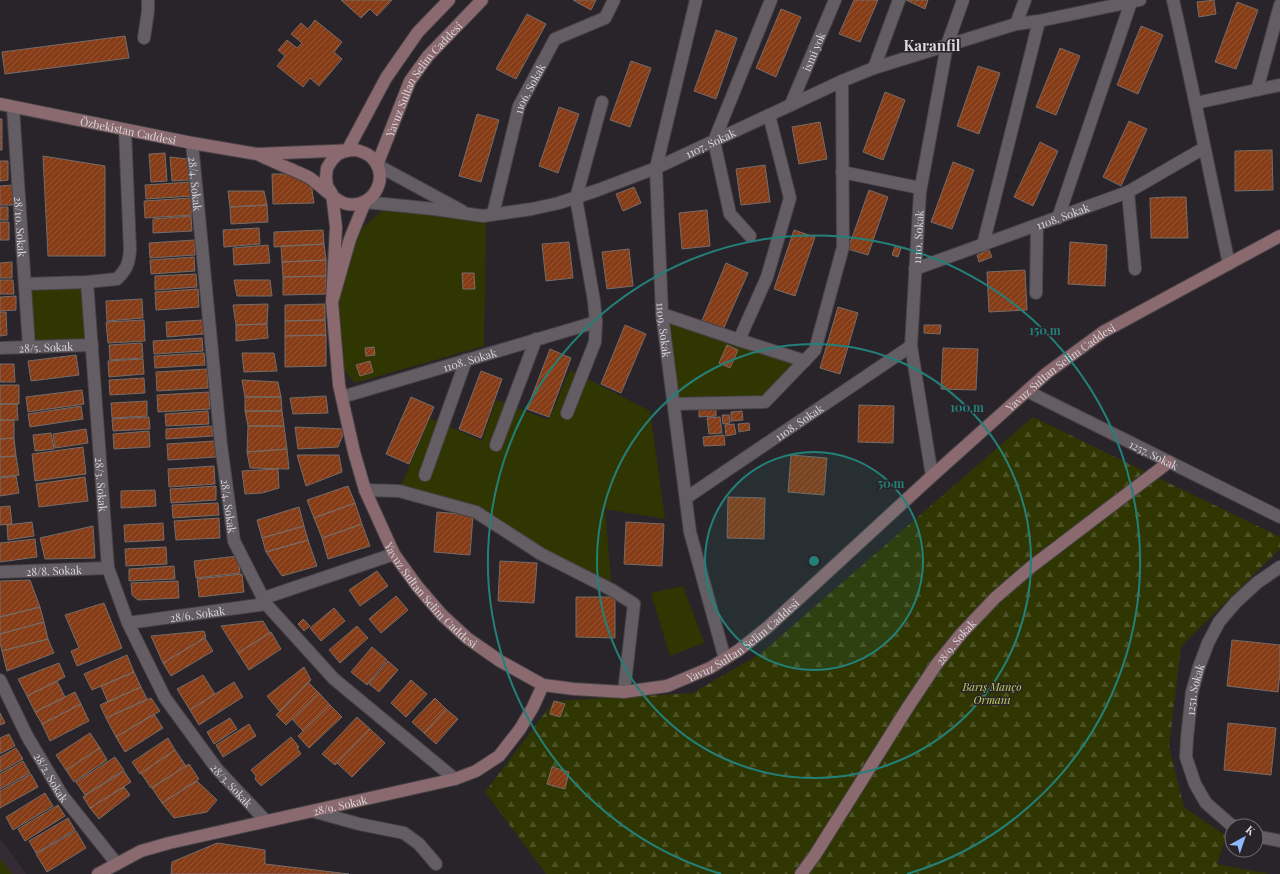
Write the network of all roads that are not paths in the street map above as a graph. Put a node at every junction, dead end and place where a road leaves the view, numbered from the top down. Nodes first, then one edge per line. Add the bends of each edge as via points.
1 (148, 0) edge
2 (449, 0) edge
3 (482, 0) edge
4 (614, 0) edge
5 (696, 0) edge
6 (771, 0) edge
7 (835, 0) edge
8 (899, 0) edge
9 (963, 0) edge
10 (1025, 0) edge
11 (1173, 0) edge
12 (1136, 1) edge
13 (1102, 4) edge
14 (1280, 4) edge
15 (1039, 21) junction
16 (1016, 24) junction
17 (144, 38) dead end
18 (947, 45) junction
19 (874, 68) junction
20 (842, 81) junction
21 (1280, 85) edge
22 (1257, 90) junction
23 (602, 102) dead end
24 (1196, 103) junction
25 (0, 104) edge
26 (791, 104) junction
27 (13, 107) junction
28 (769, 115) junction
29 (125, 130) junction
30 (714, 141) junction
31 (192, 144) junction
32 (1204, 148) junction
33 (347, 151) junction
34 (257, 154) junction
35 (378, 165) junction
36 (656, 168) junction
37 (842, 172) junction
38 (920, 188) junction
39 (1128, 192) junction
40 (332, 194) junction
41 (576, 198) junction
42 (365, 202) junction
43 (466, 214) junction
44 (493, 214) junction
45 (1058, 218) junction
46 (1037, 225) junction
47 (750, 236) dead end
48 (1280, 236) edge
49 (983, 245) junction
50 (1229, 264) junction
51 (915, 269) junction
52 (1135, 269) dead end
53 (87, 282) junction
54 (25, 284) junction
55 (1036, 293) dead end
56 (332, 302) junction
57 (662, 314) junction
58 (596, 322) junction
59 (536, 339) junction
60 (739, 340) junction
61 (92, 345) junction
62 (911, 346) junction
63 (29, 347) junction
64 (0, 348) edge
65 (466, 360) junction
66 (805, 361) junction
67 (1027, 391) junction
68 (342, 397) junction
69 (674, 404) junction
70 (567, 413) dead end
71 (496, 445) dead end
72 (1169, 462) junction
73 (425, 475) dead end
74 (932, 476) junction
75 (366, 490) junction
76 (686, 498) junction
77 (1280, 517) edge
78 (394, 554) junction
79 (1280, 567) edge
80 (108, 568) junction
81 (0, 572) edge
82 (265, 601) junction
83 (128, 623) junction
84 (724, 659) junction
85 (0, 680) edge
86 (543, 685) junction
87 (624, 692) junction
88 (455, 779) junction
89 (312, 811) junction
90 (1224, 819) edge
91 (266, 821) junction
92 (1264, 838) edge
93 (1280, 841) edge
94 (117, 864) junction
95 (436, 864) dead end
96 (98, 874) edge
97 (801, 874) edge

1 - 17 street
2 - 33 street via 418,32 386,78
3 - 35 street, Yavuz Sultan Selim Caddesi via 428,56 410,81
4 - 44 street, 1106. Sokak via 606,18 555,39 519,106
5 - 36 street, 1109. Sokak
6 - 30 street
7 - 26 street, ismi yok
8 - 19 street
9 - 18 street, 1110. Sokak
10 - 16 street
11 - 24 street
12 - 13 street, 1107. Sokak
12 - 45 street
13 - 15 street, 1107. Sokak
14 - 22 street
15 - 16 street, 1107. Sokak
15 - 49 street
16 - 18 street, 1107. Sokak
18 - 19 street, 1107. Sokak
18 - 38 street, 1110. Sokak
19 - 20 street, 1107. Sokak
20 - 26 street, 1107. Sokak
20 - 37 street
21 - 22 street
22 - 24 street
23 - 41 street
24 - 32 street
25 - 27 street, Özbekistan Caddesi
26 - 28 street, 1107. Sokak
27 - 29 street, Özbekistan Caddesi
27 - 54 street, 28/10. Sokak
28 - 30 street, 1107. Sokak
28 - 60 street via 790,198 766,277
29 - 31 street, Özbekistan Caddesi
29 - 53 street via 129,261 118,279
30 - 36 street, 1107. Sokak
30 - 47 street via 730,214
31 - 34 street, Özbekistan Caddesi
31 - 82 street, 28/4. Sokak via 220,445 234,541
32 - 39 street, 1108. Sokak
32 - 50 street
33 - 34 street
33 - 35 street via 365,153
33 - 40 street via 338,154 327,168 326,182
34 - 40 street via 309,177
35 - 42 street via 380,178 377,190
35 - 43 street, 1107. Sokak
36 - 41 street, 1107. Sokak
36 - 57 street, 1109. Sokak
37 - 38 street
37 - 66 street via 843,247 815,350
38 - 51 street, 1110. Sokak
39 - 45 street, 1108. Sokak
39 - 52 street
40 - 42 street via 338,201 347,204
40 - 56 street via 336,227
41 - 44 street, 1107. Sokak
41 - 58 street
42 - 43 street, 1107. Sokak
42 - 56 street via 350,239
43 - 44 street, 1107. Sokak
45 - 46 street, 1108. Sokak
46 - 49 street, 1108. Sokak
46 - 55 street
48 - 50 street, Yavuz Sultan Selim Caddesi
49 - 51 street, 1108. Sokak
50 - 67 street, Yavuz Sultan Selim Caddesi via 1103,332
51 - 62 street, 1110. Sokak
53 - 54 street
53 - 61 street, 28/3. Sokak
54 - 63 street, 28/10. Sokak
56 - 68 street, Yavuz Sultan Selim Caddesi
57 - 60 street
57 - 69 street, 1109. Sokak
58 - 59 street, 1108. Sokak
58 - 70 street via 596,342
59 - 65 street, 1108. Sokak
59 - 71 street
60 - 66 street
61 - 63 street, 28/5. Sokak
61 - 80 street, 28/3. Sokak
62 - 74 street, 1110. Sokak
62 - 76 street, 1108. Sokak
63 - 64 street, 28/5. Sokak
65 - 68 street, 1108. Sokak
65 - 73 street
66 - 69 street via 765,402
67 - 72 street, 1257. Sokak
67 - 74 street, Yavuz Sultan Selim Caddesi
68 - 75 street, Yavuz Sultan Selim Caddesi via 354,452
69 - 76 street, 1109. Sokak
72 - 77 street, 1257. Sokak
72 - 97 street, 28/9. Sokak via 1031,567 995,598 961,634 936,665 908,707
74 - 84 street, Yavuz Sultan Selim Caddesi via 768,627
75 - 78 street, Yavuz Sultan Selim Caddesi
75 - 87 street via 399,490 476,512 541,554 634,604
76 - 84 street, 1109. Sokak via 690,532
78 - 82 street, 28/6. Sokak
78 - 86 street, Yavuz Sultan Selim Caddesi via 442,616 467,638 500,662
79 - 90 street, 1251. Sokak via 1258,582 1219,622 1208,643 1192,692 1186,757 1195,784 1206,803
80 - 81 street, 28/8. Sokak
80 - 83 street, 28/3. Sokak
82 - 83 street, 28/6. Sokak
82 - 88 street, 28/4. Sokak via 334,679
83 - 91 street, 28/3. Sokak via 165,698 217,769
84 - 87 street, Yavuz Sultan Selim Caddesi via 710,668 667,686
85 - 94 street, 28/2. Sokak via 27,736 62,795
86 - 87 street, Yavuz Sultan Selim Caddesi
86 - 88 street, 28/9. Sokak via 520,729 499,756 476,771
88 - 89 street, 28/9. Sokak
89 - 91 street, 28/9. Sokak
89 - 95 street via 404,833 419,844
91 - 94 street, 28/9. Sokak via 141,851
92 - 93 street
94 - 96 street, 28/9. Sokak

